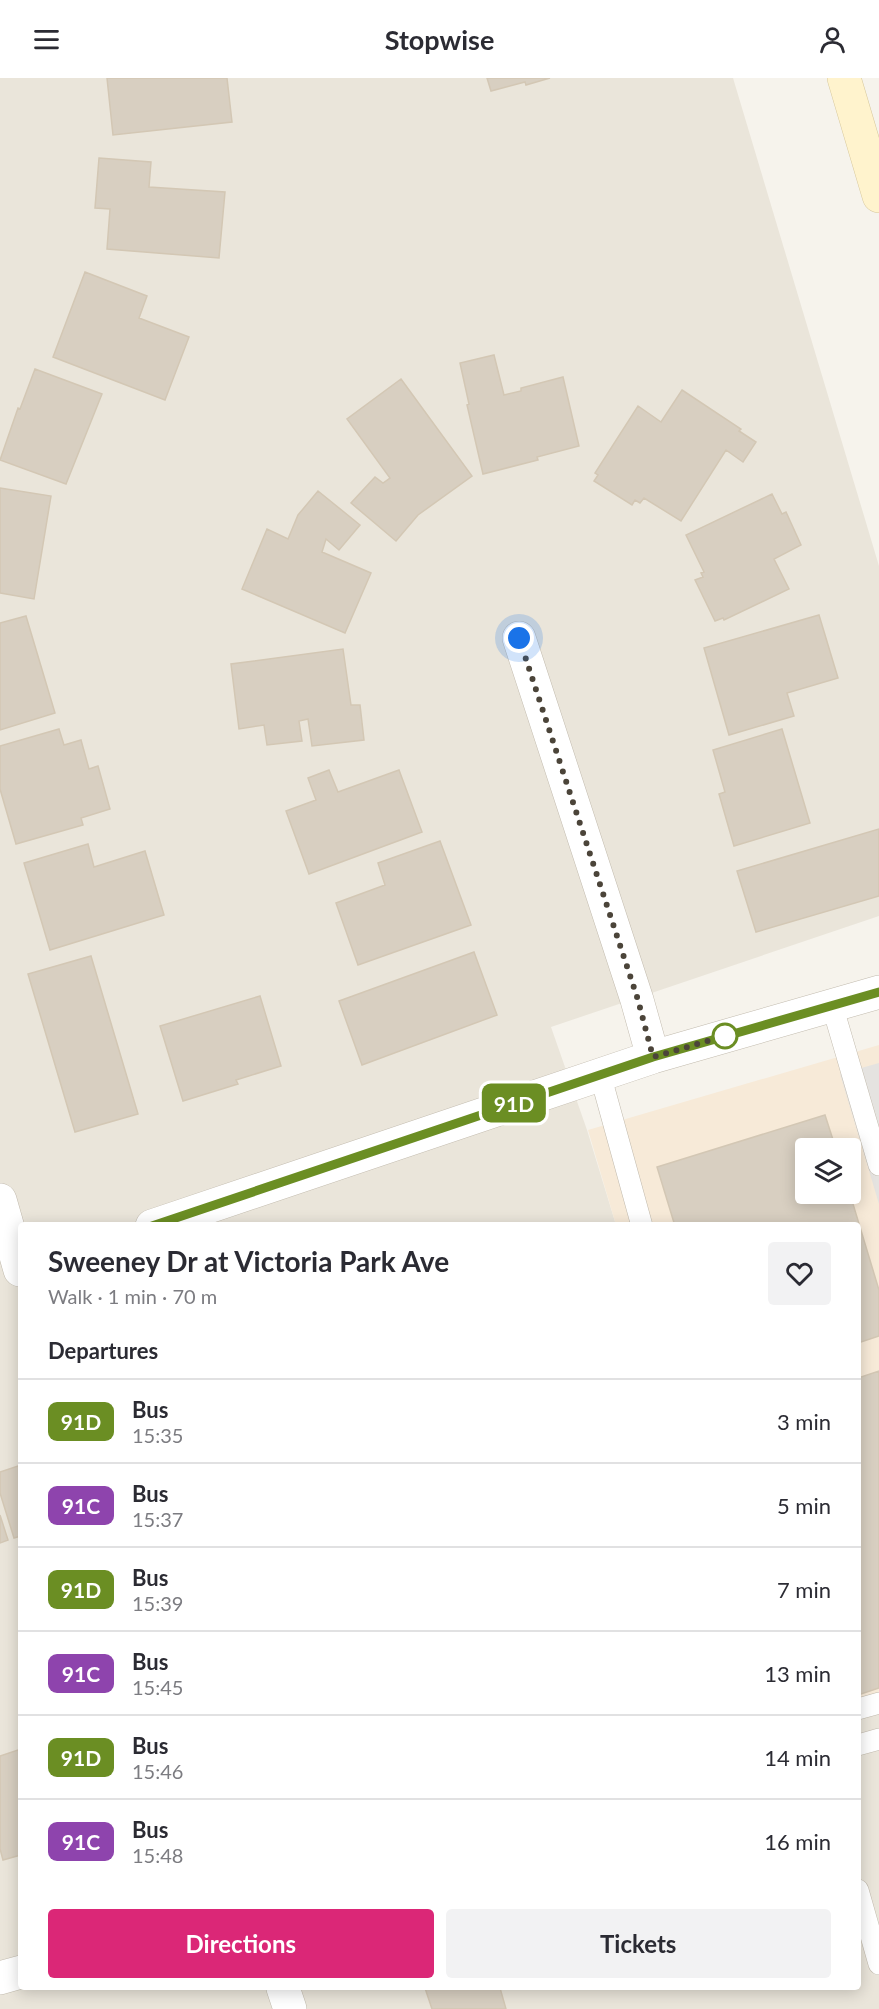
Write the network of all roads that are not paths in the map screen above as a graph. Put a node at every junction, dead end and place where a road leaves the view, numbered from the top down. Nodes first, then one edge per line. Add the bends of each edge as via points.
1 (844, 78) edge
2 (879, 196) edge
3 (519, 638) dead end
4 (879, 992) edge
5 (832, 1005) junction
6 (653, 1057) junction
7 (600, 1074) junction
8 (879, 1165) edge
9 (0, 1200) edge
10 (164, 1222) edge
11 (641, 1222) edge
12 (14, 1272) edge
13 (879, 1702) edge
14 (861, 1708) edge
15 (879, 1739) edge
16 (861, 1744) edge
17 (861, 1901) edge
18 (879, 1964) edge
19 (18, 1973) edge
20 (0, 1978) edge
21 (285, 1990) edge
22 (290, 2009) edge

1 - 2 main road
3 - 6 street via 638,1000
4 - 5 street
5 - 6 street
5 - 8 lane
6 - 7 street
7 - 10 street
7 - 11 lane
9 - 12 street
13 - 14 lane
15 - 16 lane
17 - 18 lane
19 - 20 street
21 - 22 street

